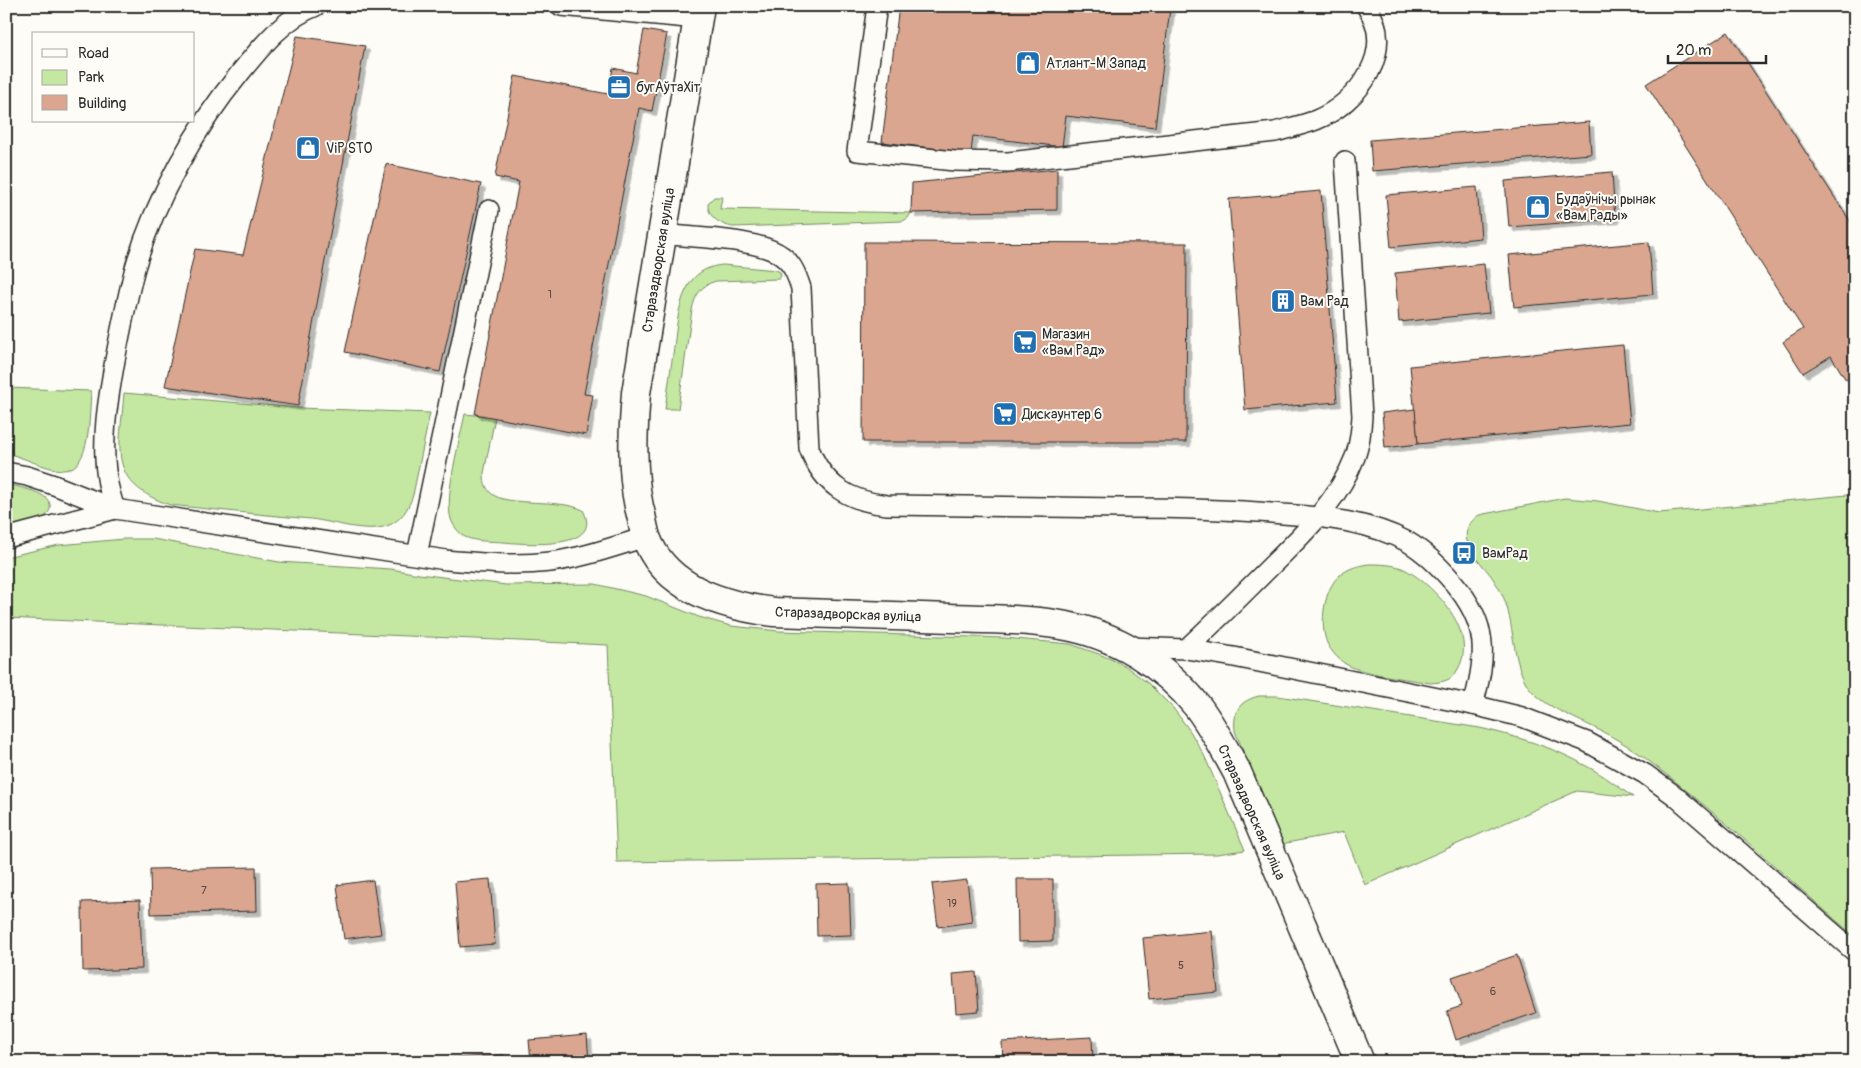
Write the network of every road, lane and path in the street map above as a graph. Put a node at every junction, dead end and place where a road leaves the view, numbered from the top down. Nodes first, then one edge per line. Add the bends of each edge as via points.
1 (316, 6) edge
2 (561, 6) edge
3 (877, 6) edge
4 (1366, 6) edge
5 (699, 13) edge
6 (1344, 161) dead end
7 (489, 210) dead end
8 (662, 234) junction
9 (6, 472) edge
10 (115, 509) junction
11 (1318, 517) junction
12 (646, 537) junction
13 (6, 538) edge
14 (417, 555) junction
15 (1128, 647) junction
16 (1186, 649) junction
17 (1473, 705) junction
18 (1855, 952) edge
19 (1360, 1062) edge

1 - 10 lane via 281,27 233,81 190,146 149,228 124,310 110,392 105,457
2 - 5 lane via 660,14
3 - 4 lane via 856,151 973,162 1008,162 1275,132 1317,120 1350,96 1371,70 1378,40
5 - 8 street, Старазадворская вуліца
6 - 11 lane via 1362,416 1355,457
7 - 14 lane
8 - 11 lane via 759,246 782,256 791,264 801,288 809,448 822,474 844,493 872,503 887,504 1182,508
8 - 12 street, Старазадворская вуліца via 634,419 633,466
9 - 10 lane via 28,476
10 - 13 lane
10 - 14 lane
11 - 16 lane
11 - 17 lane via 1372,527 1409,543 1456,586 1477,620 1483,640 1484,659
12 - 14 lane via 574,558 526,564
12 - 15 street, Старазадворская вуліца via 657,558 676,577 699,593 735,606 774,612 1040,622 1084,631
15 - 16 lane
15 - 19 street, Старазадворская вуліца via 1183,691 1198,707 1223,746 1237,772
16 - 17 lane
17 - 18 lane via 1556,729 1645,774 1703,818

